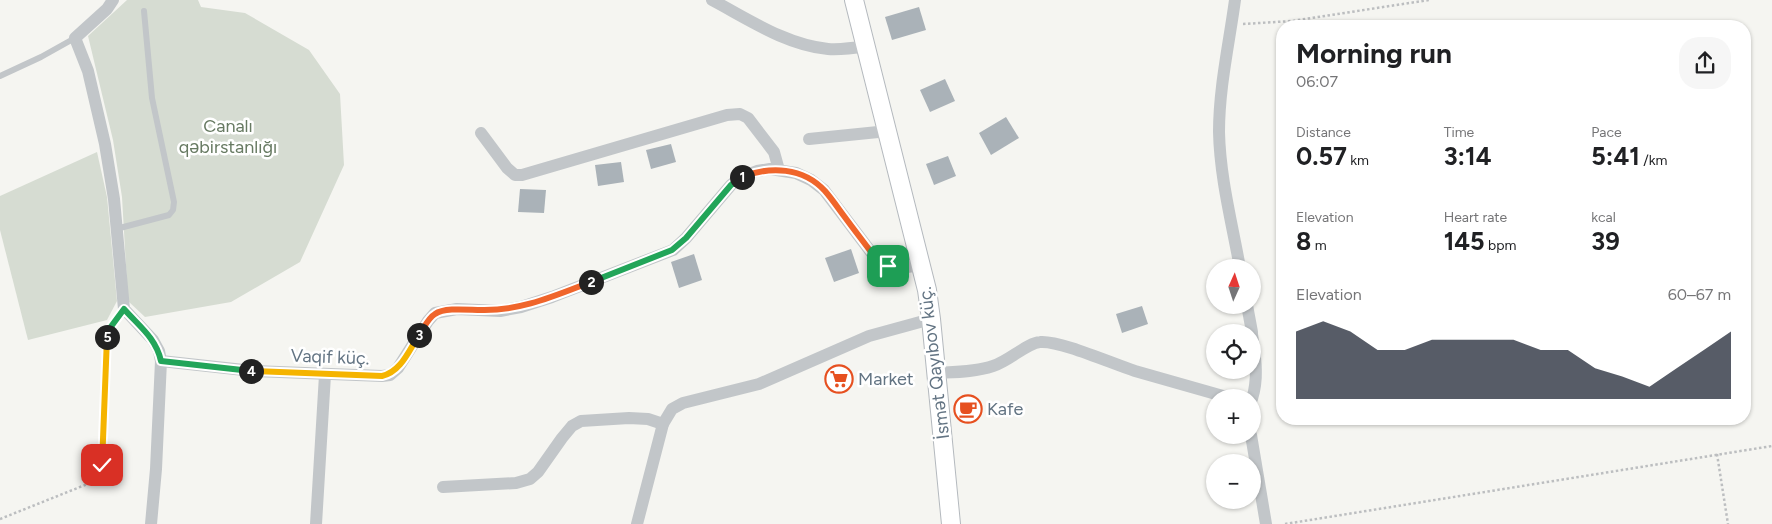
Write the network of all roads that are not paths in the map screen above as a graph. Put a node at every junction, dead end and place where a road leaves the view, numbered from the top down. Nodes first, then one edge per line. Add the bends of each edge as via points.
1 (113, 0) edge
2 (712, 0) edge
3 (854, 0) edge
4 (1234, 0) edge
5 (144, 11) dead end
6 (75, 38) junction
7 (866, 46) junction
8 (0, 76) edge
9 (888, 131) junction
10 (481, 133) dead end
11 (808, 139) dead end
12 (779, 170) junction
13 (116, 229) junction
14 (1238, 259) edge
15 (921, 265) junction
16 (932, 319) junction
17 (161, 361) junction
18 (937, 374) junction
19 (324, 375) junction
20 (1206, 391) edge
21 (663, 424) junction
22 (1253, 444) edge
23 (443, 487) dead end
24 (151, 524) edge
25 (316, 524) edge
26 (638, 524) edge
27 (951, 524) edge
28 (1266, 524) edge

1 - 6 street
2 - 7 street via 803,44 828,49
3 - 7 street, İsmət Qayıbov küç.
4 - 14 street via 1219,132
5 - 13 lane via 152,98 173,210 169,215
6 - 8 lane
6 - 13 street via 88,72 105,144
7 - 9 street, İsmət Qayıbov küç.
9 - 11 street
9 - 15 street, İsmət Qayıbov küç.
10 - 12 street via 507,168 515,175 522,175 727,115 740,114 748,118 774,152
12 - 15 street, Vaqif küç. via 796,173 824,190 877,260 900,269
12 - 19 street, Vaqif küç. via 757,171 741,177 672,250 521,307 457,309 435,314 390,375
13 - 17 street via 124,309 153,340
15 - 16 street, İsmət Qayıbov küç.
16 - 18 street, İsmət Qayıbov küç.
16 - 21 street via 869,336 759,384 683,403 672,409
17 - 19 street, Vaqif küç.
17 - 24 street
18 - 20 street via 994,366 1040,342 1055,343
18 - 27 street, İsmət Qayıbov küç.
19 - 25 street
21 - 23 street via 630,418 581,421 572,426 530,479
21 - 26 street
22 - 28 street

